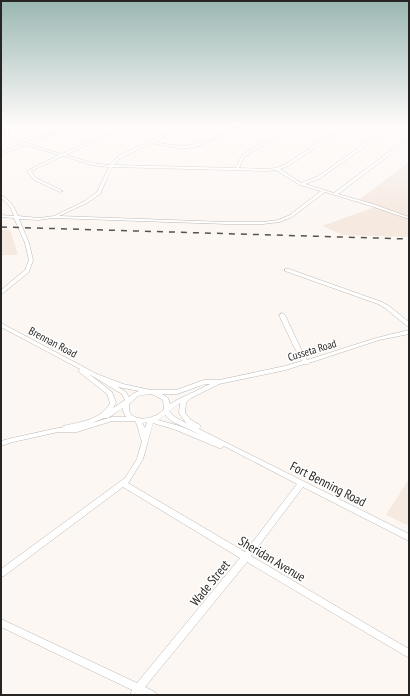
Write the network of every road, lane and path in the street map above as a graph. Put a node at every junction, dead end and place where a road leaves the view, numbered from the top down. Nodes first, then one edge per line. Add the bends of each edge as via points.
1 (59, 157) edge
2 (68, 157) edge
3 (119, 157) edge
4 (242, 157) edge
5 (298, 157) edge
6 (347, 157) edge
7 (383, 157) edge
8 (111, 166) junction
9 (237, 169) junction
10 (277, 169) junction
11 (301, 184) junction
12 (61, 191) dead end
13 (324, 191) junction
14 (335, 194) junction
15 (1, 196) edge
16 (15, 215) junction
17 (1, 216) edge
18 (52, 217) junction
19 (409, 218) edge
20 (287, 270) dead end
21 (1, 292) edge
22 (282, 315) dead end
23 (409, 324) edge
24 (1, 325) edge
25 (409, 332) edge
26 (70, 363) junction
27 (306, 363) junction
28 (95, 375) junction
29 (219, 382) junction
30 (149, 392) junction
31 (189, 396) junction
32 (127, 402) junction
33 (166, 411) junction
34 (97, 419) junction
35 (136, 419) junction
36 (151, 420) junction
37 (58, 430) junction
38 (213, 438) junction
39 (145, 441) junction
40 (1, 444) edge
41 (237, 451) junction
42 (123, 484) junction
43 (301, 484) junction
44 (409, 538) edge
45 (245, 558) junction
46 (1, 574) edge
47 (1, 623) edge
48 (409, 654) edge
49 (137, 692) edge
50 (152, 695) edge

1 - 12 street via 29,171 35,179
2 - 8 street
3 - 8 street
4 - 9 street
5 - 10 street
6 - 11 street via 318,178
7 - 14 street
8 - 9 street
8 - 18 street via 99,193 86,202
9 - 10 street
10 - 11 street
11 - 13 street
13 - 14 street
13 - 18 street via 291,216 263,223 227,224
14 - 19 street
15 - 16 street via 9,202
16 - 17 street
16 - 18 street via 41,220
16 - 21 street via 27,243 30,265 27,271
20 - 23 street via 380,303
22 - 27 street
24 - 26 street, Brennan Road
25 - 27 street, Cusseta Road via 378,339
26 - 28 street, Brennan Road
26 - 34 street via 108,390 112,396 112,406 106,414
27 - 29 street, Cusseta Road
28 - 30 street, Brennan Road via 122,386
28 - 32 street, Brennan Road via 124,393
29 - 30 street, Cusseta Road via 204,382 177,392
29 - 31 street, Cusseta Road
30 - 32 street via 136,394
30 - 33 street via 160,394 166,399
31 - 33 street, Cusseta Road
31 - 38 street via 182,405 184,417
32 - 34 street via 112,413
32 - 35 street via 125,407 128,414
33 - 36 street
33 - 38 street, Fort Benning Road via 173,419
34 - 37 street
35 - 36 street
35 - 37 street via 124,418 77,430
35 - 39 street via 142,427
36 - 39 street
36 - 41 street, Fort Benning Road
37 - 40 street
38 - 41 street, Fort Benning Road
39 - 42 street via 138,465
41 - 43 street, Fort Benning Road
42 - 45 street, Sheridan Avenue
42 - 46 street
43 - 44 street, Fort Benning Road
43 - 45 street, Wade Street
45 - 48 street, Sheridan Avenue
45 - 49 street, Wade Street
47 - 49 street
49 - 50 street

